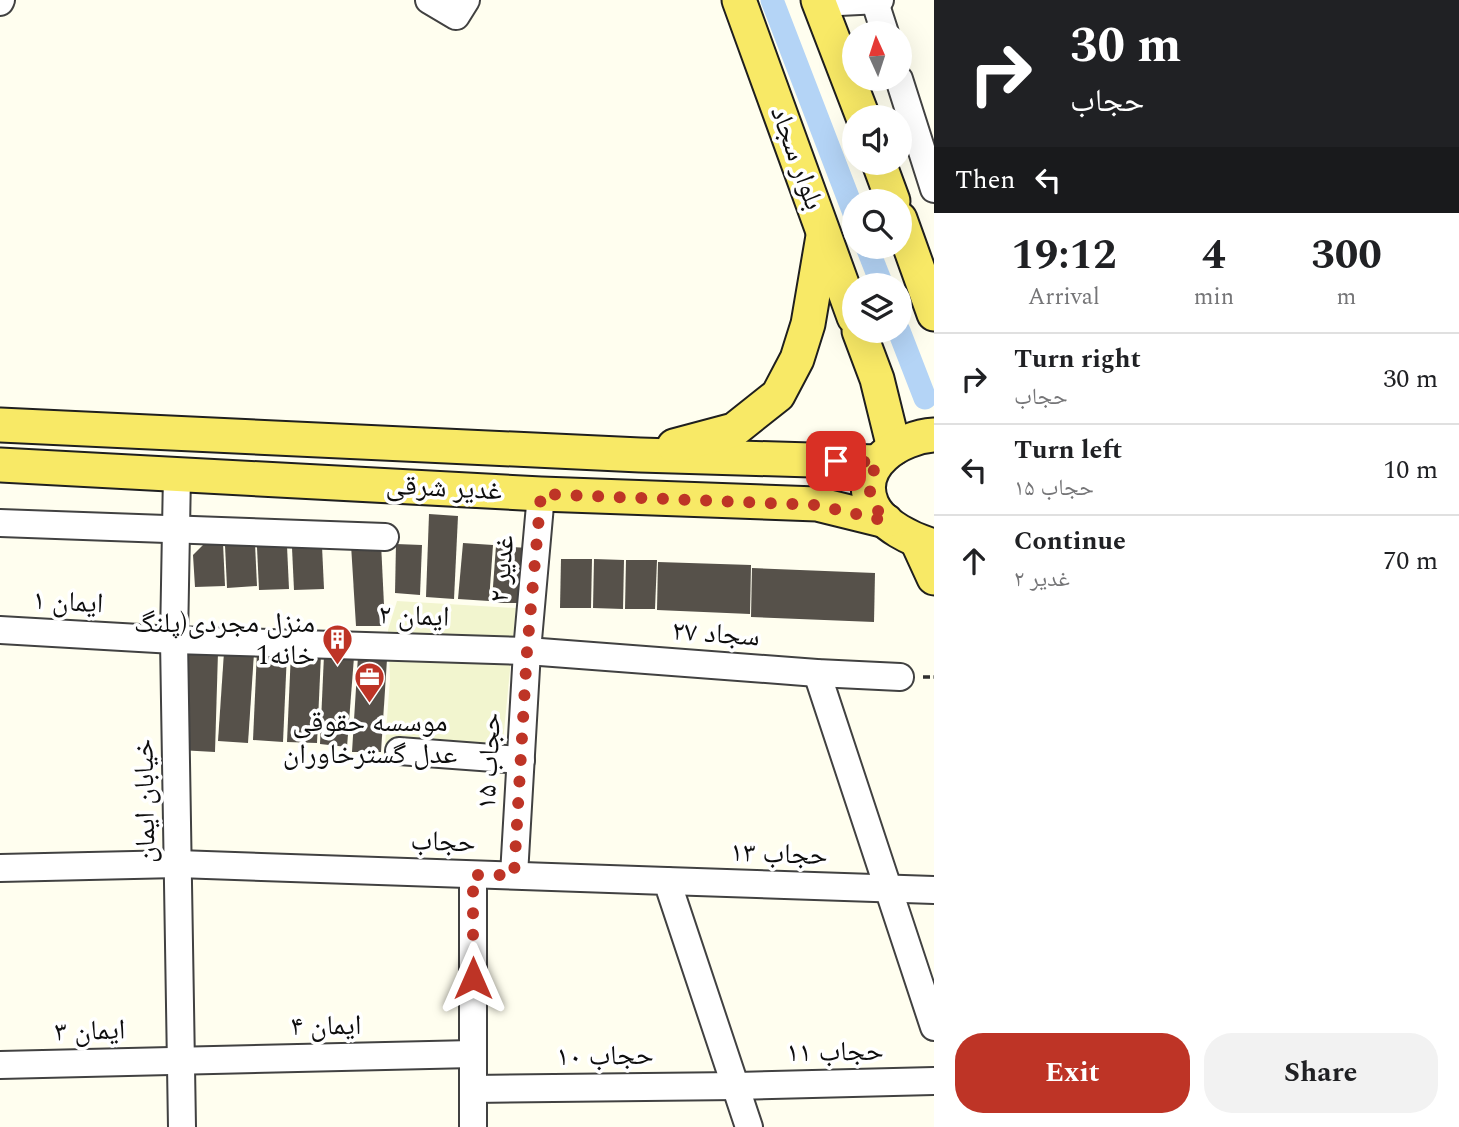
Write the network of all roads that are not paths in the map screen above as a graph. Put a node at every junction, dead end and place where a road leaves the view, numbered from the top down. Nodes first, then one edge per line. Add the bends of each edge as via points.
1 (429, 0) edge
2 (466, 0) edge
3 (739, 0) edge
4 (877, 1) edge
5 (818, 2) edge
6 (882, 21) edge
7 (903, 91) edge
8 (858, 105) edge
9 (934, 189) edge
10 (824, 233) junction
11 (912, 253) edge
12 (842, 283) edge
13 (934, 314) edge
14 (864, 343) edge
15 (0, 425) edge
16 (934, 435) edge
17 (639, 455) junction
18 (885, 455) junction
19 (0, 465) edge
20 (177, 474) junction
21 (541, 494) junction
22 (886, 521) junction
23 (0, 523) edge
24 (176, 531) junction
25 (385, 537) dead end
26 (926, 543) edge
27 (934, 578) edge
28 (0, 630) edge
29 (174, 640) junction
30 (527, 651) junction
31 (817, 673) junction
32 (900, 677) dead end
33 (399, 751) dead end
34 (521, 760) junction
35 (178, 864) junction
36 (0, 868) edge
37 (473, 875) junction
38 (514, 875) junction
39 (667, 881) junction
40 (889, 889) junction
41 (934, 890) edge
42 (934, 1027) edge
43 (472, 1054) junction
44 (181, 1060) junction
45 (0, 1065) edge
46 (934, 1081) edge
47 (737, 1086) junction
48 (472, 1089) junction
49 (183, 1127) edge
50 (472, 1127) edge
51 (749, 1127) edge

1 - 2 street via 456,16
3 - 10 main road, بلوار سجاد
4 - 5 street
4 - 6 street
5 - 8 main road
7 - 9 street
10 - 12 main road, بلوار سجاد
10 - 17 main road via 808,324 778,395 734,430
11 - 13 main road
14 - 18 main road via 877,379
15 - 17 main road, غدیر شرقی
16 - 18 main road via 911,439
17 - 18 main road, غدیر شرقی
18 - 22 main road via 869,483 872,504
19 - 20 main road, غدیر شرقی
20 - 21 main road, غدیر شرقی
20 - 24 street, خیابان ایمان
21 - 22 main road, غدیر شرقی via 817,505
21 - 30 street, غدیر ۲
22 - 26 main road
23 - 24 street
24 - 25 street
24 - 29 street, خیابان ایمان
26 - 27 main road
28 - 29 street, ایمان ۱
29 - 30 street, ایمان ۲
29 - 35 street, خیابان ایمان
30 - 31 street, سجاد ۲۷
30 - 34 street, حجاب ۱۵
31 - 32 street, سجاد ۲۷
31 - 40 street
33 - 34 street
34 - 38 street, حجاب ۱۵
35 - 36 street, حجاب
35 - 37 street, حجاب
35 - 44 street, خیابان ایمان
37 - 38 street, حجاب
37 - 43 street
38 - 39 street, حجاب
39 - 40 street, حجاب ۱۳
39 - 47 street
40 - 41 street, حجاب ۱۳
40 - 42 street
43 - 44 street, ایمان ۴
43 - 48 street
44 - 45 street, ایمان ۳
44 - 49 street, خیابان ایمان
46 - 47 street, حجاب ۱۱
47 - 48 street, حجاب ۱۰
47 - 51 street
48 - 50 street

